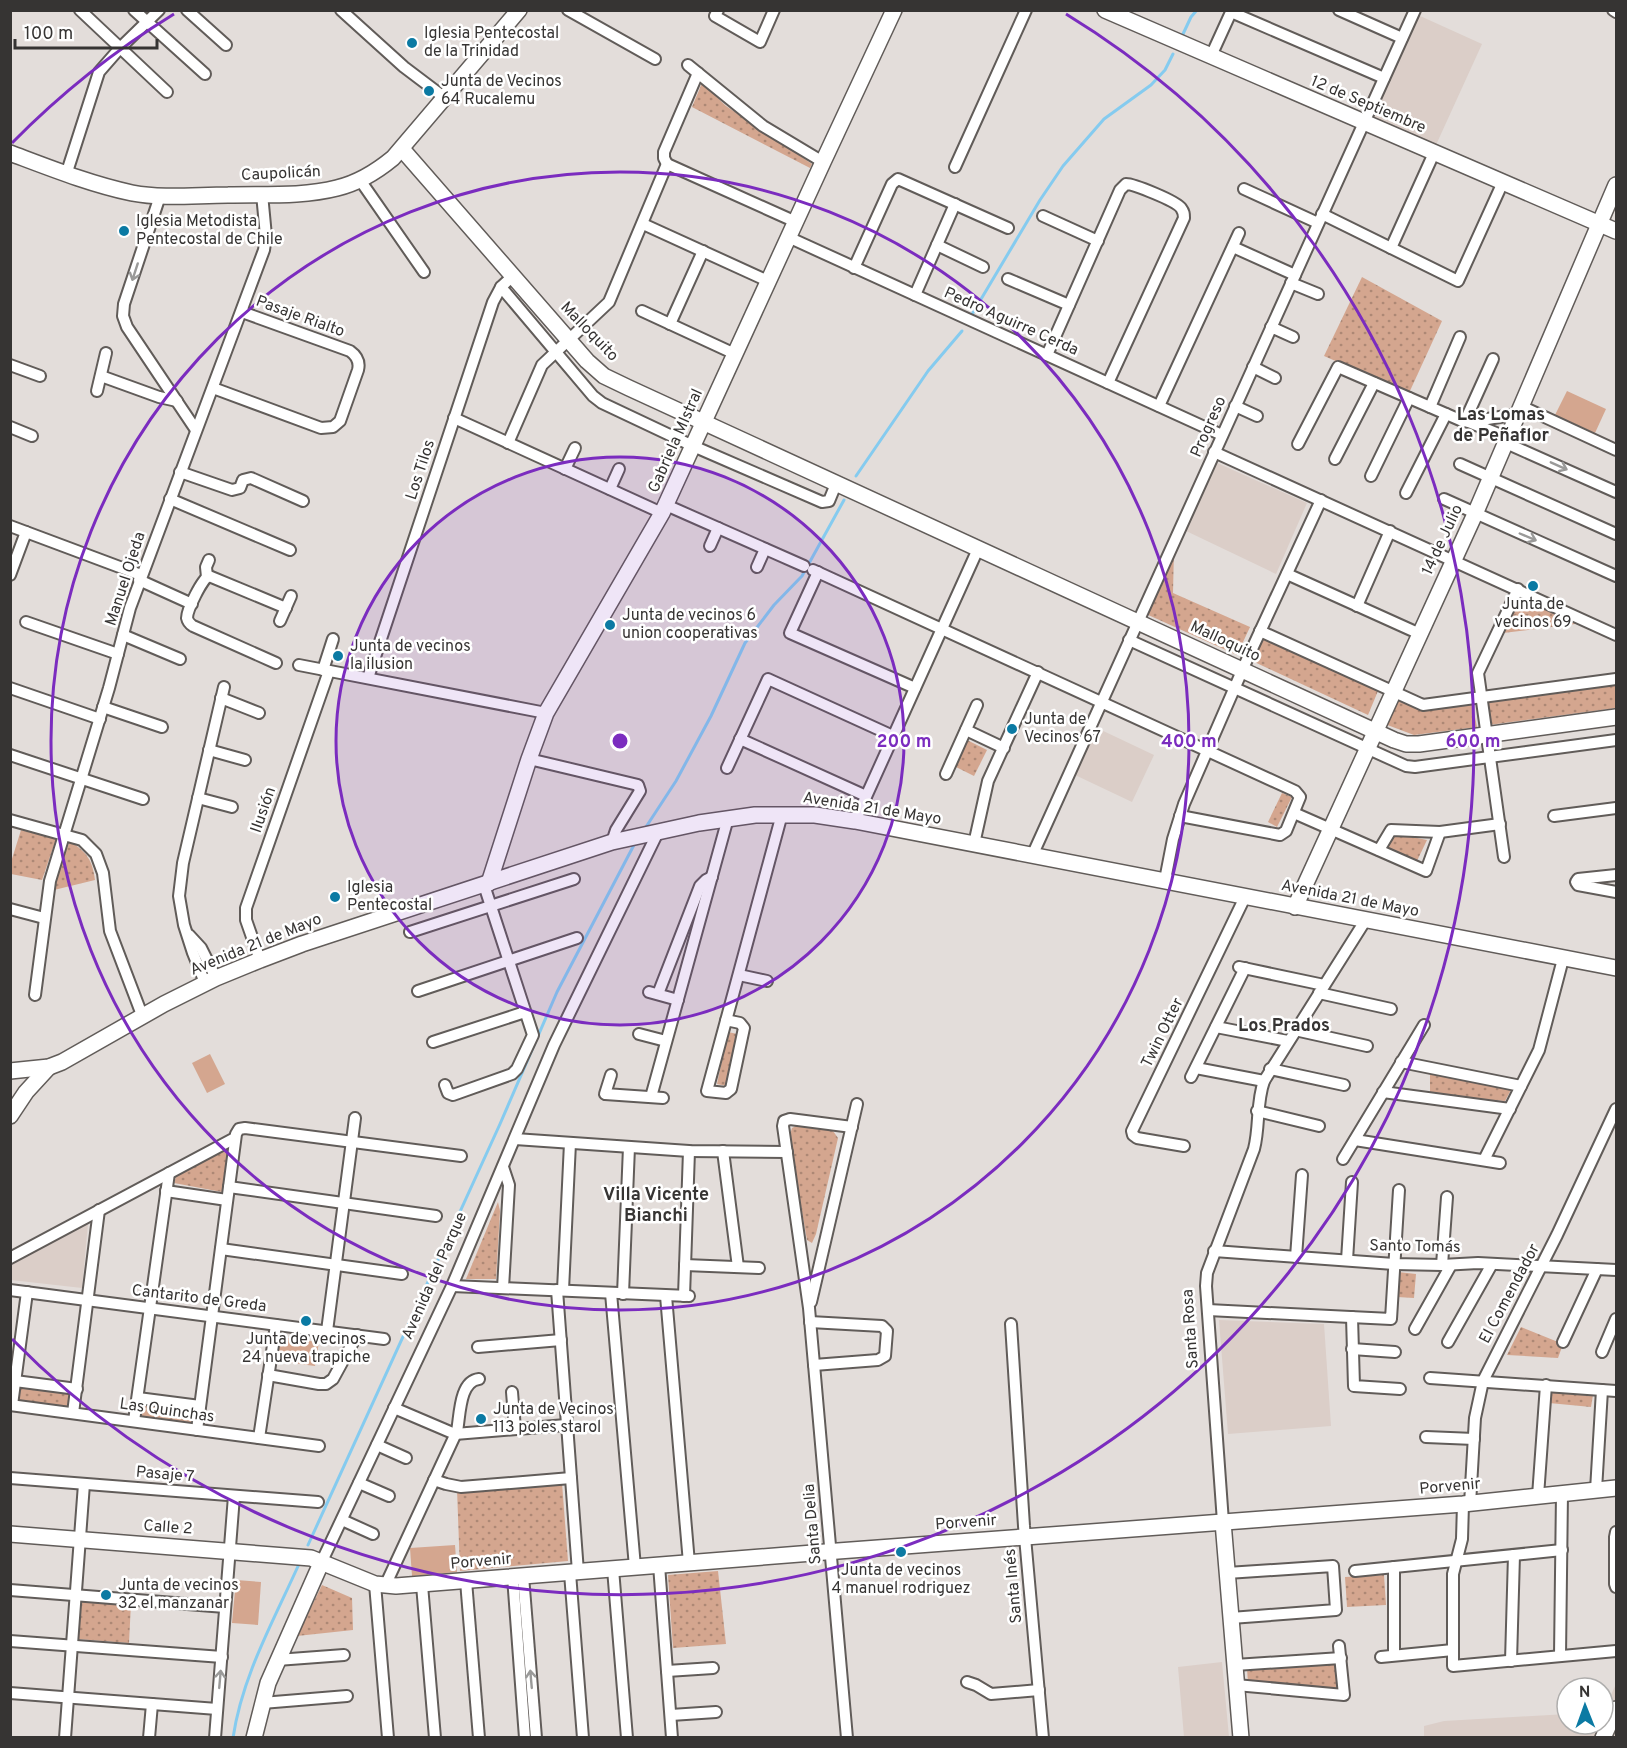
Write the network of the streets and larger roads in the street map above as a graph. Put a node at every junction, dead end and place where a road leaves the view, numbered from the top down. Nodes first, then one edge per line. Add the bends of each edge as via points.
1 (80, 10) edge
2 (134, 10) edge
3 (159, 10) edge
4 (187, 10) edge
5 (341, 10) edge
6 (519, 10) edge
7 (568, 10) edge
8 (774, 10) edge
9 (894, 10) edge
10 (1026, 10) edge
11 (1105, 10) edge
12 (1339, 10) edge
13 (1415, 10) edge
14 (1232, 11) edge
15 (716, 13) edge
16 (146, 22) junction
17 (1402, 38) junction
18 (226, 45) dead end
19 (120, 48) junction
20 (1211, 56) junction
21 (655, 59) dead end
22 (688, 65) dead end
23 (698, 73) junction
24 (205, 74) dead end
25 (1384, 78) junction
26 (167, 92) dead end
27 (445, 98) junction
28 (1364, 124) junction
29 (402, 149) junction
30 (10, 153) edge
31 (1434, 153) junction
32 (823, 162) junction
33 (668, 164) junction
34 (955, 167) dead end
35 (66, 175) junction
36 (360, 180) junction
37 (1503, 182) junction
38 (1617, 185) edge
39 (1244, 189) dead end
40 (262, 194) junction
41 (160, 196) junction
42 (955, 204) junction
43 (1043, 216) dead end
44 (1320, 218) junction
45 (795, 222) junction
46 (643, 224) junction
47 (1600, 224) junction
48 (1008, 228) dead end
49 (1617, 231) edge
50 (1239, 233) dead end
51 (788, 237) junction
52 (1098, 241) junction
53 (937, 245) junction
54 (1233, 247) junction
55 (1390, 248) junction
56 (703, 251) junction
57 (983, 267) dead end
58 (854, 268) junction
59 (424, 272) dead end
60 (513, 276) junction
61 (1008, 279) dead end
62 (1293, 279) junction
63 (768, 281) junction
64 (501, 287) junction
65 (1318, 294) dead end
66 (915, 295) junction
67 (1070, 305) junction
68 (642, 311) dead end
69 (242, 312) junction
70 (670, 324) junction
71 (1271, 327) junction
72 (1293, 337) dead end
73 (1460, 337) dead end
74 (568, 340) junction
75 (555, 351) junction
76 (106, 353) dead end
77 (735, 354) junction
78 (1047, 355) junction
79 (1493, 359) dead end
80 (10, 364) edge
81 (1253, 367) junction
82 (40, 376) dead end
83 (101, 376) junction
84 (1275, 378) dead end
85 (1108, 383) junction
86 (1374, 383) junction
87 (213, 388) junction
88 (97, 391) dead end
89 (1409, 398) junction
90 (177, 401) junction
91 (1159, 406) junction
92 (1235, 406) junction
93 (1430, 407) junction
94 (1520, 410) junction
95 (1446, 414) junction
96 (1257, 416) dead end
97 (454, 418) junction
98 (1467, 421) junction
99 (704, 422) junction
100 (10, 428) edge
101 (196, 430) junction
102 (1222, 435) junction
103 (32, 436) dead end
104 (1507, 440) junction
105 (508, 443) junction
106 (1298, 444) dead end
107 (693, 446) junction
108 (574, 448) dead end
109 (1617, 450) edge
110 (1214, 452) junction
111 (1335, 459) dead end
112 (1461, 464) dead end
113 (565, 469) junction
114 (619, 469) dead end
115 (180, 472) junction
116 (1371, 476) dead end
117 (1491, 477) junction
118 (836, 483) junction
119 (610, 489) junction
120 (1617, 492) edge
121 (1406, 493) dead end
122 (170, 499) junction
123 (1444, 499) dead end
124 (1321, 500) junction
125 (303, 501) dead end
126 (664, 509) junction
127 (1474, 514) junction
128 (10, 526) edge
129 (718, 528) junction
130 (1390, 531) junction
131 (26, 532) junction
132 (1617, 534) edge
133 (710, 546) dead end
134 (765, 549) junction
135 (978, 549) junction
136 (290, 550) dead end
137 (209, 560) dead end
138 (1454, 560) junction
139 (757, 567) dead end
140 (812, 570) junction
141 (1287, 574) junction
142 (10, 575) edge
143 (1617, 576) edge
144 (207, 577) junction
145 (140, 578) junction
146 (1518, 590) junction
147 (291, 596) dead end
148 (192, 604) junction
149 (1357, 606) junction
150 (286, 608) junction
151 (280, 621) dead end
152 (1137, 621) junction
153 (26, 622) dead end
154 (942, 628) junction
155 (1260, 631) junction
156 (1420, 634) junction
157 (1617, 634) edge
158 (123, 635) junction
159 (333, 639) dead end
160 (1129, 640) junction
161 (118, 654) junction
162 (180, 659) dead end
163 (276, 663) dead end
164 (299, 665) dead end
165 (326, 670) junction
166 (1243, 670) junction
167 (1038, 672) junction
168 (368, 678) junction
169 (1617, 679) edge
170 (10, 688) edge
171 (915, 688) junction
172 (1236, 688) junction
173 (1393, 692) junction
174 (1482, 697) junction
175 (1101, 701) junction
176 (977, 705) dead end
177 (103, 707) junction
178 (259, 713) dead end
179 (546, 713) junction
180 (1617, 717) edge
181 (100, 719) junction
182 (162, 727) dead end
183 (966, 730) junction
184 (1375, 732) junction
185 (1487, 735) junction
186 (893, 736) junction
187 (740, 739) junction
188 (1617, 740) edge
189 (1004, 748) junction
190 (1367, 748) junction
191 (209, 750) junction
192 (1209, 751) junction
193 (10, 755) edge
194 (1490, 757) junction
195 (245, 759) dead end
196 (529, 759) junction
197 (727, 768) dead end
198 (946, 774) dead end
199 (81, 779) junction
200 (866, 795) junction
201 (198, 798) junction
202 (143, 800) dead end
203 (232, 807) dead end
204 (1617, 808) edge
205 (1294, 813) junction
206 (782, 814) junction
207 (1180, 816) junction
208 (1554, 816) dead end
209 (728, 818) junction
210 (10, 820) edge
211 (855, 821) junction
212 (1500, 824) junction
213 (1330, 829) junction
214 (653, 832) junction
215 (1440, 832) junction
216 (64, 834) junction
217 (612, 842) junction
218 (974, 844) junction
219 (1379, 850) junction
220 (1032, 856) junction
221 (1504, 857) dead end
222 (1617, 875) edge
223 (712, 878) junction
224 (574, 879) dead end
225 (1165, 880) junction
226 (486, 884) junction
227 (1617, 892) edge
228 (1245, 897) junction
229 (491, 906) junction
230 (1295, 907) junction
231 (10, 909) edge
232 (44, 918) junction
233 (1365, 921) junction
234 (410, 932) dead end
235 (577, 938) dead end
236 (1563, 959) junction
237 (260, 960) junction
238 (509, 961) junction
239 (1617, 968) edge
240 (739, 975) junction
241 (211, 981) junction
242 (767, 981) dead end
243 (1322, 989) junction
244 (418, 991) dead end
245 (35, 995) dead end
246 (678, 1000) junction
247 (1391, 1009) dead end
248 (525, 1012) junction
249 (142, 1015) junction
250 (726, 1020) junction
251 (1424, 1025) dead end
252 (1216, 1027) junction
253 (1295, 1030) junction
254 (639, 1034) dead end
255 (666, 1041) junction
256 (1288, 1041) junction
257 (433, 1042) dead end
258 (1367, 1046) dead end
259 (1401, 1062) junction
260 (49, 1067) junction
261 (1270, 1069) junction
262 (10, 1071) edge
263 (611, 1075) dead end
264 (1264, 1081) junction
265 (445, 1085) dead end
266 (1344, 1085) dead end
267 (1521, 1086) junction
268 (1383, 1092) junction
269 (651, 1097) junction
270 (663, 1098) dead end
271 (857, 1104) dead end
272 (1510, 1109) junction
273 (1617, 1109) edge
274 (1257, 1111) junction
275 (10, 1116) edge
276 (355, 1118) dead end
277 (1319, 1126) dead end
278 (852, 1127) junction
279 (237, 1134) junction
280 (515, 1139) junction
281 (1354, 1140) junction
282 (352, 1142) junction
283 (570, 1143) junction
284 (1184, 1146) dead end
285 (629, 1147) junction
286 (689, 1151) junction
287 (723, 1151) junction
288 (787, 1152) junction
289 (461, 1156) dead end
290 (1343, 1159) dead end
291 (1484, 1160) junction
292 (1500, 1163) dead end
293 (503, 1167) junction
294 (169, 1173) junction
295 (1302, 1175) dead end
296 (1352, 1182) dead end
297 (229, 1187) junction
298 (1399, 1190) dead end
299 (166, 1191) junction
300 (1447, 1197) dead end
301 (227, 1200) junction
302 (344, 1203) junction
303 (99, 1210) junction
304 (436, 1216) dead end
305 (220, 1249) junction
306 (801, 1251) junction
307 (822, 1251) junction
308 (1214, 1251) junction
309 (1296, 1257) junction
310 (10, 1258) edge
311 (1347, 1260) junction
312 (1394, 1264) junction
313 (1492, 1264) junction
314 (336, 1265) junction
315 (685, 1265) junction
316 (1447, 1265) junction
317 (738, 1267) junction
318 (1541, 1267) junction
319 (759, 1268) dead end
320 (1597, 1269) junction
321 (1617, 1270) edge
322 (402, 1274) dead end
323 (453, 1286) junction
324 (503, 1288) junction
325 (10, 1290) edge
326 (560, 1290) junction
327 (27, 1292) junction
328 (611, 1293) junction
329 (623, 1294) junction
330 (666, 1296) junction
331 (88, 1300) junction
332 (150, 1308) junction
333 (809, 1308) junction
334 (1208, 1310) junction
335 (212, 1316) junction
336 (1352, 1317) junction
337 (1617, 1320) edge
338 (810, 1322) junction
339 (1011, 1324) dead end
340 (276, 1325) junction
341 (1415, 1329) dead end
342 (327, 1331) junction
343 (357, 1335) junction
344 (384, 1339) dead end
345 (561, 1340) junction
346 (1448, 1341) dead end
347 (1563, 1342) dead end
348 (478, 1347) dead end
349 (1352, 1349) junction
350 (1395, 1352) dead end
351 (1602, 1352) dead end
352 (814, 1365) junction
353 (268, 1375) junction
354 (1430, 1378) dead end
355 (479, 1379) dead end
356 (15, 1381) junction
357 (1483, 1381) junction
358 (1546, 1385) junction
359 (77, 1389) junction
360 (1400, 1389) dead end
361 (1602, 1390) junction
362 (1617, 1391) edge
363 (512, 1392) dead end
364 (138, 1398) junction
365 (11, 1405) edge
366 (200, 1406) junction
367 (394, 1408) junction
368 (74, 1413) junction
369 (134, 1421) junction
370 (566, 1425) junction
371 (515, 1429) junction
372 (197, 1430) junction
373 (455, 1434) junction
374 (1426, 1437) dead end
375 (259, 1438) junction
376 (1474, 1439) junction
377 (377, 1445) junction
378 (319, 1446) dead end
379 (406, 1458) dead end
380 (10, 1478) edge
381 (571, 1478) junction
382 (434, 1480) junction
383 (359, 1483) junction
384 (84, 1484) junction
385 (1617, 1488) edge
386 (1596, 1490) junction
387 (1562, 1493) junction
388 (234, 1496) junction
389 (389, 1496) dead end
390 (1538, 1496) junction
391 (318, 1502) dead end
392 (1466, 1504) junction
393 (342, 1520) junction
394 (1223, 1522) junction
395 (1617, 1532) edge
396 (10, 1534) edge
397 (373, 1534) dead end
398 (1025, 1537) junction
399 (80, 1540) junction
400 (1562, 1550) junction
401 (230, 1551) junction
402 (831, 1551) junction
403 (1514, 1555) junction
404 (322, 1561) junction
405 (1457, 1561) junction
406 (689, 1563) junction
407 (659, 1565) junction
408 (635, 1567) junction
409 (1394, 1567) junction
410 (613, 1569) junction
411 (1354, 1571) dead end
412 (574, 1572) junction
413 (1227, 1573) junction
414 (518, 1577) junction
415 (466, 1581) junction
416 (380, 1585) junction
417 (422, 1585) junction
418 (1617, 1587) edge
419 (10, 1590) edge
420 (75, 1595) junction
421 (225, 1607) junction
422 (1231, 1618) junction
423 (10, 1641) edge
424 (71, 1646) junction
425 (1340, 1646) dead end
426 (1453, 1650) junction
427 (1617, 1651) edge
428 (344, 1654) dead end
429 (1394, 1656) junction
430 (1560, 1656) junction
431 (222, 1657) junction
432 (1381, 1657) dead end
433 (1341, 1658) junction
434 (278, 1659) junction
435 (1511, 1660) junction
436 (1235, 1665) junction
437 (713, 1668) dead end
438 (667, 1671) junction
439 (967, 1683) dead end
440 (1236, 1685) junction
441 (1039, 1690) junction
442 (10, 1693) edge
443 (347, 1696) dead end
444 (67, 1697) junction
445 (262, 1703) junction
446 (152, 1704) junction
447 (218, 1709) junction
448 (1617, 1710) edge
449 (716, 1712) dead end
450 (671, 1715) junction
451 (65, 1737) edge
452 (149, 1737) edge
453 (215, 1737) edge
454 (254, 1737) edge
455 (388, 1737) edge
456 (435, 1737) edge
457 (479, 1737) edge
458 (525, 1737) edge
459 (536, 1737) edge
460 (583, 1737) edge
461 (627, 1737) edge
462 (672, 1737) edge
463 (847, 1737) edge
464 (1043, 1737) edge
465 (1241, 1737) edge
466 (1603, 1737) edge

1 - 19 street
2 - 16 street
3 - 16 street
4 - 18 street
5 - 27 street
6 - 27 street, Caupolicán
7 - 21 street
8 - 15 street via 760,42
9 - 32 street, Gabriela MIstral
10 - 34 street
11 - 20 street, 12 de Septiembre
12 - 17 street
13 - 17 street, Progreso
14 - 20 street
14 - 25 street
16 - 19 street
16 - 24 street
17 - 25 street, Progreso
19 - 26 street
19 - 35 street via 99,72
20 - 28 street, 12 de Septiembre
22 - 23 street
23 - 32 street via 764,126
23 - 33 street via 664,152
25 - 28 street, Progreso
27 - 29 street, Caupolicán
28 - 31 street, 12 de Septiembre
28 - 44 street, Progreso
29 - 36 street, Caupolicán
29 - 60 street, Malloquito
30 - 35 street, Caupolicán
31 - 37 street, 12 de Septiembre
31 - 55 street
32 - 45 street, Gabriela MIstral
33 - 45 street
33 - 46 street
35 - 41 street, Caupolicán
36 - 40 street, Caupolicán via 322,191
36 - 59 street
37 - 47 street, 12 de Septiembre
37 - 55 street via 1458,281
38 - 47 street, 14 de Julio
39 - 44 street
40 - 41 street, Caupolicán
40 - 69 street, Manuel Ojeda via 264,250
41 -> 90 street via 123,316
42 - 48 street
42 - 53 street
42 - 58 street via 904,180 896,180
43 - 52 street
44 - 55 street
44 - 62 street, Progreso
45 - 51 street, Gabriela MIstral
46 - 56 street
46 - 74 street via 609,302
47 - 49 street, 12 de Septiembre
47 - 94 street, 14 de Julio
50 - 54 street
51 - 58 street, Pedro Aguirre Cerda
51 - 63 street, Gabriela MIstral
52 - 67 street
52 - 85 street via 1126,184 1178,205 1183,212
53 - 57 street
53 - 66 street
54 - 62 street
54 - 91 street
56 - 63 street
56 - 70 street
58 - 66 street, Pedro Aguirre Cerda
60 - 64 street, Los Tilos
60 - 74 street, Malloquito
61 - 67 street
62 - 65 street
62 - 71 street, Progreso
63 - 77 street, Gabriela MIstral
64 - 75 street
64 - 97 street, Los Tilos
66 - 78 street, Pedro Aguirre Cerda
67 - 78 street
68 - 70 street
69 - 87 street, Manuel Ojeda
69 - 87 street, Pasaje Rialto via 356,356 359,366 340,421 333,427 321,428
70 - 77 street
71 - 72 street
71 - 81 street, Progreso
73 - 93 street
74 - 75 street
74 - 99 street, Malloquito via 604,376
75 - 105 street via 539,370
75 - 107 street via 597,400
76 - 83 street
77 - 99 street, Gabriela MIstral
78 - 85 street, Pedro Aguirre Cerda
79 - 98 street
80 - 82 street
81 - 84 street
81 - 92 street, Progreso
83 - 88 street
83 - 90 street
85 - 91 street, Pedro Aguirre Cerda
86 - 89 street
86 - 106 street via 1338,367
86 - 111 street
87 - 101 street, Manuel Ojeda
89 - 93 street
89 - 116 street
90 - 101 street
91 - 102 street, Pedro Aguirre Cerda
92 - 96 street
92 - 102 street, Progreso
93 - 95 street
94 - 98 street
94 - 104 street, 14 de Julio
94 - 109 street
95 - 98 street
95 - 121 street
97 - 105 street
97 - 168 street, Los Tilos
98 - 104 street
99 - 107 street, Gabriela MIstral
99 - 118 street, Malloquito
100 - 103 street
101 - 115 street, Manuel Ojeda
102 - 110 street, Progreso
104 - 117 street, 14 de Julio
104 -> 120 street
105 - 113 street
107 - 118 street via 822,502 829,501
107 - 126 street, Gabriela MIstral
108 - 113 street
110 - 124 street
110 - 152 street, Progreso
112 - 117 street
113 - 119 street
114 - 119 street
115 - 122 street, Manuel Ojeda
115 - 125 street via 232,490 251,478
117 - 127 street, 14 de Julio
117 - 132 street
118 - 135 street, Malloquito
119 - 126 street
122 - 136 street
122 - 145 street, Manuel Ojeda
123 - 127 street
124 - 130 street
124 - 141 street
126 - 129 street
126 - 179 street, Gabriela MIstral
127 - 138 street, 14 de Julio
127 -> 143 street
128 - 131 street
129 - 133 street
129 - 134 street
130 - 138 street
130 - 149 street
131 - 142 street
131 - 145 street
134 - 139 street
134 - 140 street
135 - 152 street, Malloquito
135 - 154 street
137 - 144 street
138 - 146 street
138 - 156 street, 14 de Julio
140 - 154 street
140 - 171 street via 790,633
141 - 149 street
141 - 155 street
144 - 148 street
144 - 150 street via 214,576
145 - 148 street
145 - 158 street, Manuel Ojeda
146 - 157 street
146 - 174 street via 1478,672
147 - 150 street
148 - 163 street via 187,618 192,627
149 - 156 street
150 - 151 street
152 - 160 street, Progreso
152 - 166 street, Malloquito
153 - 161 street
154 - 167 street
154 - 171 street
155 - 166 street
155 - 173 street, Malloquito
156 - 173 street, 14 de Julio
158 - 161 street, Manuel Ojeda
158 - 162 street
159 - 165 street, Ilusión
160 - 172 street
160 - 175 street, Progreso
161 - 177 street, Manuel Ojeda
164 - 165 street
165 - 168 street
165 - 237 street, Ilusión via 246,908 246,920
166 - 172 street
166 - 184 street, Malloquito
167 - 175 street
167 - 189 street
168 - 179 street
169 - 174 street, Malloquito
170 - 181 street
171 - 186 street
172 - 190 street
172 - 192 street
173 - 174 street, Malloquito via 1428,705
173 - 184 street, 14 de Julio
174 - 185 street
175 - 192 street
175 - 220 street, Progreso
176 - 183 street
177 - 181 street, Manuel Ojeda
177 - 182 street
178 - 191 street via 223,692
179 - 196 street, Gabriela MIstral
180 - 185 street, Malloquito
181 - 199 street, Manuel Ojeda
183 - 189 street
183 - 198 street
184 - 185 street, Malloquito via 1407,744
184 - 190 street, 14 de Julio
185 - 194 street
186 - 187 street via 768,679
186 - 200 street
187 - 197 street
187 - 200 street
188 - 194 street
189 - 218 street via 987,786
190 - 194 street via 1412,767
190 - 213 street, 14 de Julio
191 - 195 street
191 - 201 street
192 - 205 street via 1295,790 1300,799
192 - 207 street
193 - 199 street
194 - 212 street
196 - 217 street via 638,784 639,794
196 - 226 street, Gabriela MIstral
199 - 202 street
199 - 216 street, Manuel Ojeda
200 - 211 street
201 - 203 street
201 - 241 street via 180,882 180,910 188,935 201,948
204 - 208 street
205 - 207 street via 1280,835
205 - 213 street
206 - 209 street, Avenida 21 de Mayo
206 - 211 street, Avenida 21 de Mayo
206 - 240 street
207 - 225 street
209 - 214 street, Avenida 21 de Mayo
209 - 223 street
210 - 216 street
211 - 218 street, Avenida 21 de Mayo
212 - 215 street
212 - 221 street
213 - 219 street
213 - 230 street, 14 de Julio
214 - 217 street, Avenida 21 de Mayo
214 - 280 street, Avenida del Parque via 558,1035
215 - 219 street via 1391,830
215 - 219 street via 1426,871
216 - 232 street, Manuel Ojeda
216 - 249 street via 88,845 99,859 110,931
217 - 226 street, Avenida 21 de Mayo
218 - 220 street, Avenida 21 de Mayo
220 - 225 street, Avenida 21 de Mayo
222 - 227 street via 1576,882
223 - 246 street
223 - 246 street via 700,886 654,993
224 - 229 street
225 - 228 street, Avenida 21 de Mayo
226 - 229 street
226 - 237 street, Avenida 21 de Mayo
228 - 230 street, Avenida 21 de Mayo
228 - 284 street, Twin Otter via 1132,1131 1137,1138
229 - 234 street
229 - 238 street
230 - 233 street, Avenida 21 de Mayo
231 - 232 street
232 - 245 street, Manuel Ojeda
233 - 236 street, Avenida 21 de Mayo
233 - 243 street, Santa Rosa
235 - 238 street
236 - 239 street, Avenida 21 de Mayo
236 - 267 street via 1539,1050
237 - 241 street, Avenida 21 de Mayo
238 - 244 street
238 - 248 street
240 - 242 street
240 - 250 street
241 - 249 street, Avenida 21 de Mayo
243 - 247 street
243 - 252 street via 1241,968
243 - 253 street, Santa Rosa
246 - 255 street
248 - 257 street
248 - 265 street via 533,1035 512,1074 451,1095
249 - 260 street, Avenida 21 de Mayo
250 - 250 street via 707,1091 726,1093 731,1089 744,1028
251 - 259 street
252 - 256 street
252 - 264 street via 1193,1072
253 - 256 street, Santa Rosa
253 - 258 street
254 - 255 street
255 - 269 street
256 - 261 street, Santa Rosa
259 - 267 street
259 - 268 street
260 - 262 street
260 - 275 street
261 - 264 street, Santa Rosa
261 - 266 street
263 - 269 street via 605,1094
264 - 274 street, Santa Rosa
267 - 272 street
268 - 272 street
268 - 281 street
269 - 270 street
271 - 278 street
272 - 291 street
273 - 318 street, El Comendador
274 - 277 street
274 - 308 street, Santa Rosa via 1254,1149
276 - 282 street
278 - 288 street via 784,1121
278 - 307 street
279 - 282 street via 244,1128
279 - 294 street
279 - 297 street
280 - 283 street
280 - 293 street, Avenida del Parque
281 - 290 street
281 - 291 street
282 - 289 street
282 - 302 street
283 - 285 street
283 - 326 street
285 - 286 street
285 - 329 street
286 - 287 street
286 - 315 street
287 - 288 street
287 - 317 street
288 - 306 street
291 - 292 street
293 - 323 street, Avenida del Parque
293 - 324 street via 509,1185
294 - 299 street
294 - 303 street
295 - 309 street
296 - 311 street
297 - 301 street
297 - 302 street
298 - 312 street
299 - 301 street
299 - 332 street
300 - 316 street
301 - 305 street
302 - 304 street
302 - 314 street
303 - 310 street
303 - 331 street
305 - 314 street
305 - 335 street
306 - 307 street via 807,1256
306 - 333 street
307 - 333 street
308 - 309 street, Santo Tomás
308 - 334 street, Santa Rosa via 1206,1280
309 - 311 street, Santo Tomás
311 - 312 street, Santo Tomás
312 - 316 street, Santo Tomás
312 - 336 street via 1391,1319
313 - 316 street, Santo Tomás
313 - 318 street, Santo Tomás
313 - 346 street
314 - 322 street
314 - 342 street
315 - 317 street
315 - 330 street via 686,1296
316 - 341 street
317 - 319 street
318 - 320 street, Santo Tomás
318 - 357 street, El Comendador
320 - 321 street, Santo Tomás
320 - 347 street
323 - 324 street
323 - 367 street, Avenida del Parque
324 - 326 street
325 - 327 street, Cantarito de Greda
326 - 328 street
326 - 345 street
327 - 331 street, Cantarito de Greda
327 - 356 street
328 - 329 street
328 - 408 street
329 - 330 street
330 - 406 street
331 - 332 street, Cantarito de Greda
331 - 359 street
332 - 335 street, Cantarito de Greda
332 - 364 street
333 - 338 street, Santa Delia
334 - 336 street
334 - 394 street, Santa Rosa
335 - 340 street, Cantarito de Greda
335 - 366 street
336 - 349 street
337 - 351 street
338 - 352 street, Santa Delia
338 - 352 street via 882,1326 887,1331 885,1356 879,1360
339 - 398 street, Santa Inés
340 - 342 street, Cantarito de Greda
340 - 353 street
342 - 343 street, Cantarito de Greda
343 - 344 street, Cantarito de Greda
343 - 353 street via 333,1379 326,1384
345 - 348 street
345 - 370 street
349 - 350 street
349 - 360 street via 1354,1386
352 - 402 street, Santa Delia
353 - 375 street
354 - 357 street
355 - 373 street via 469,1384 460,1404
356 - 359 street
356 - 365 street
357 - 358 street
357 - 376 street, El Comendador
358 - 361 street
358 - 390 street
359 - 368 street
361 - 362 street
361 - 386 street
363 - 371 street
364 - 366 street, Las Quinchas
364 - 369 street
365 - 368 street, Las Quinchas
366 - 372 street
367 - 373 street
367 - 377 street, Avenida del Parque
368 - 369 street, Las Quinchas
369 - 372 street, Las Quinchas
370 - 371 street
370 - 381 street
371 - 373 street
372 - 375 street, Las Quinchas
373 - 382 street
374 - 376 street
375 - 378 street, Las Quinchas
376 - 392 street, El Comendador
377 - 379 street
377 - 383 street, Avenida del Parque
380 - 384 street, Pasaje 7
381 - 382 street via 461,1487
381 - 412 street
382 - 416 street
383 - 389 street
383 - 393 street, Avenida del Parque
384 - 388 street, Pasaje 7
384 - 399 street
385 - 386 street, Porvenir
386 - 387 street, Porvenir
387 - 390 street, Porvenir
387 - 400 street
388 - 391 street, Pasaje 7
388 - 401 street
390 - 392 street, Porvenir
392 - 394 street, Porvenir
392 - 405 street, El Comendador
393 - 397 street
393 - 404 street, Avenida del Parque
394 - 398 street, Porvenir
394 - 413 street, Santa Rosa
395 - 418 street
396 - 399 street, Calle 2
398 - 402 street, Porvenir
398 - 441 street, Santa Inés
399 - 401 street, Calle 2
399 - 420 street
400 - 403 street
400 - 430 street
401 - 404 street, Calle 2
401 - 421 street
402 - 406 street, Porvenir
402 - 463 street, Santa Delia
403 - 405 street
403 - 435 street
404 - 416 street, Porvenir
404 - 434 street, Avenida del Parque
405 - 409 street
405 - 426 street, El Comendador via 1453,1580
406 - 407 street, Porvenir
407 - 408 street, Porvenir
407 - 438 street
408 - 410 street, Porvenir
409 - 411 street
409 - 429 street
410 - 412 street, Porvenir
410 - 461 street
412 - 414 street, Porvenir
412 - 460 street
413 - 422 street, Santa Rosa
413 - 422 street via 1333,1566 1336,1610
414 - 415 street, Porvenir
414 - 458 street
459 -> 414 street
415 - 417 street, Porvenir
415 - 457 street
416 - 417 street, Porvenir
416 - 455 street
417 - 456 street
419 - 420 street
420 - 421 street
420 - 424 street
421 - 431 street
422 - 436 street, Santa Rosa
423 - 424 street
424 - 431 street
424 - 444 street
425 - 433 street
426 - 429 street
426 - 435 street, El Comendador via 1453,1666
427 - 430 street
428 - 434 street
429 - 432 street
430 - 435 street
447 -> 431 street
433 - 436 street
433 - 440 street via 1344,1695
434 - 445 street, Avenida del Parque
436 - 440 street, Santa Rosa
437 - 438 street
438 - 450 street
439 - 441 street via 991,1694
440 - 465 street, Santa Rosa
441 - 464 street, Santa Inés
442 - 444 street
443 - 445 street
444 - 446 street
444 - 451 street
445 - 454 street, Avenida del Parque
446 - 447 street
446 - 452 street
447 - 453 street
448 - 466 street
449 - 450 street
450 - 462 street

